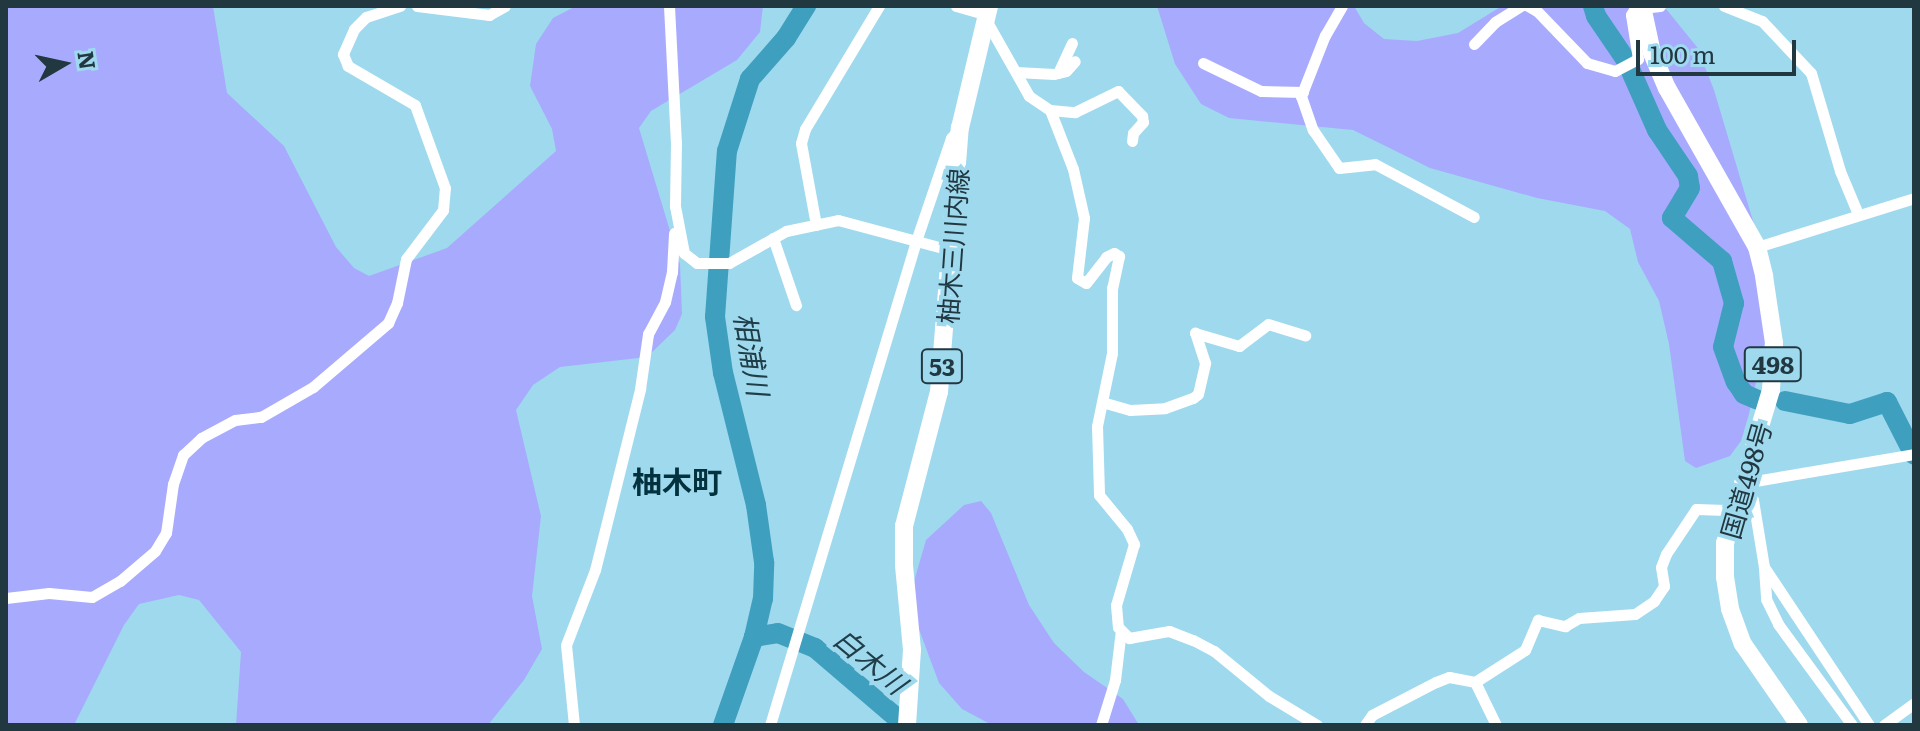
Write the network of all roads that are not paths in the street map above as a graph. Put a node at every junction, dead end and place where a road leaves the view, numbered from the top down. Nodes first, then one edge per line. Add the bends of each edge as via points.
1 (400, 6) edge
2 (417, 6) edge
3 (505, 6) edge
4 (669, 6) edge
5 (879, 6) edge
6 (956, 6) edge
7 (1342, 6) edge
8 (1521, 6) edge
9 (1528, 6) edge
10 (1724, 6) edge
11 (1766, 6) edge
12 (1645, 7) edge
13 (987, 14) edge
14 (1762, 21) junction
15 (1072, 43) dead end
16 (1474, 44) dead end
17 (1075, 61) dead end
18 (1203, 63) dead end
19 (1016, 72) junction
20 (1058, 73) junction
21 (1303, 92) junction
22 (1050, 110) junction
23 (960, 128) junction
24 (1132, 141) dead end
25 (1914, 198) edge
26 (1858, 214) junction
27 (1474, 217) dead end
28 (677, 221) junction
29 (816, 225) junction
30 (773, 238) junction
31 (916, 241) junction
32 (1757, 247) junction
33 (950, 250) junction
34 (796, 305) dead end
35 (1305, 335) dead end
36 (1102, 402) junction
37 (1914, 454) edge
38 (1743, 483) junction
39 (1733, 510) junction
40 (1764, 567) junction
41 (6, 598) edge
42 (1121, 630) junction
43 (1475, 682) junction
44 (1914, 703) edge
45 (574, 725) edge
46 (770, 725) edge
47 (907, 725) edge
48 (1101, 725) edge
49 (1317, 725) edge
50 (1365, 725) edge
51 (1496, 725) edge
52 (1799, 725) edge
53 (1852, 725) edge
54 (1869, 725) edge
55 (1884, 725) edge

1 - 41 street via 366,17 343,54 348,66 363,77 415,105 445,188 443,210 406,259 388,323 313,387 261,417 235,420 201,438 183,455 166,533 155,551 120,581 92,597 49,593
2 - 3 street via 489,15
4 - 28 street
5 - 29 street via 805,129 801,143
6 - 13 street
7 - 21 street
8 - 16 street
9 - 12 street via 1587,63 1615,71 1638,59 1631,15
10 - 14 street
11 - 14 street
12 - 32 main road, 国道498号 / 498 via 1652,53 1667,88
13 - 19 street
13 - 23 main road, 柚木三川内線 / 53
14 - 26 street via 1811,73
15 - 20 street
17 - 20 street
18 - 21 street via 1261,91
19 - 20 street
19 - 22 street via 1029,96
21 - 27 street via 1313,130 1339,168 1375,164
22 - 24 street via 1075,112 1118,91 1142,116
22 - 36 street via 1081,191 1084,218 1077,278 1086,283 1106,257 1119,256 1112,288 1112,353
23 - 31 street via 951,138
23 - 33 main road, 柚木三川内線 / 53
25 - 26 street
26 - 32 street
28 - 30 street via 684,253 697,263 729,263
28 - 45 street via 665,302 648,334 640,389 595,570 566,645
29 - 30 street
29 - 31 street via 838,220
30 - 34 street
31 - 33 street
31 - 46 street
32 - 38 main road, 国道498号 / 498 via 1774,343 1771,390
33 - 47 main road, 柚木三川内線 / 53 via 939,392 904,526 912,650
35 - 36 street via 1268,324 1239,346 1195,333 1205,363 1193,398 1165,408 1130,410
36 - 42 street via 1097,426 1099,495 1134,544 1116,605
37 - 38 street
38 - 39 main road, 国道498号 / 498
38 - 40 street via 1753,500
39 - 43 street via 1696,509 1666,554 1661,567 1664,586 1644,608 1635,614 1579,618 1565,626 1538,620 1525,650
39 - 52 main road, 国道498号 / 498 via 1725,543 1730,609 1743,644
40 - 53 street via 1766,599 1778,624
40 - 54 street
42 - 48 street via 1115,680
42 - 49 street via 1129,638 1169,631 1193,640
43 - 50 street via 1449,677 1436,682 1372,715
43 - 51 street
44 - 55 street

